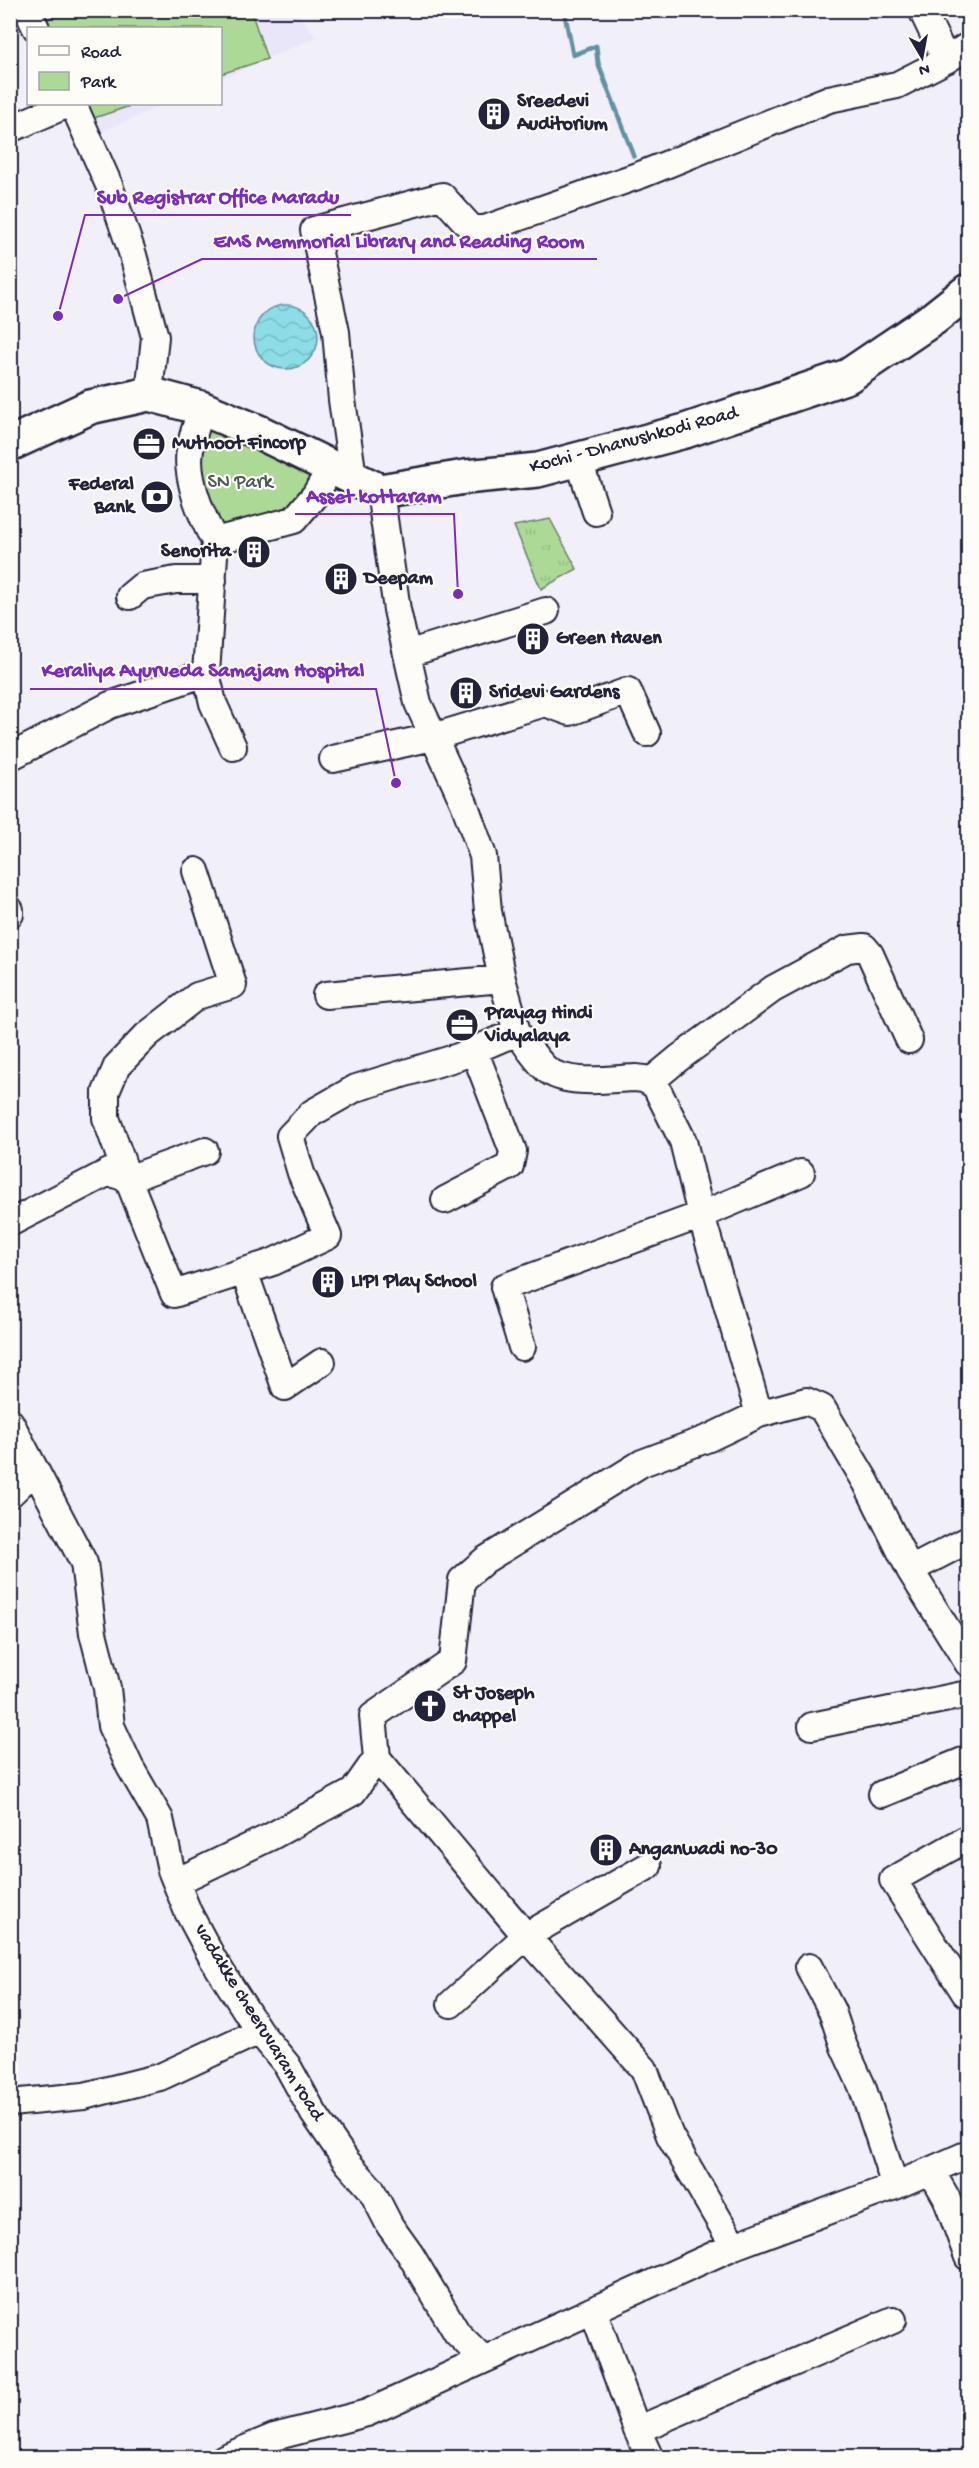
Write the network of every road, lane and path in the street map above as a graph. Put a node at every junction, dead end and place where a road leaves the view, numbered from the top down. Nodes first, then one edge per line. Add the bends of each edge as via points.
1 (27, 10) edge
2 (922, 10) edge
3 (36, 27) edge
4 (969, 46) edge
5 (946, 60) junction
6 (66, 105) edge
7 (73, 105) edge
8 (10, 129) edge
9 (969, 291) edge
10 (149, 394) junction
11 (201, 408) junction
12 (10, 444) edge
13 (578, 458) junction
14 (355, 478) junction
15 (596, 512) dead end
16 (215, 541) junction
17 (213, 580) junction
18 (130, 596) dead end
19 (546, 611) dead end
20 (407, 654) junction
21 (206, 674) junction
22 (647, 733) dead end
23 (433, 737) junction
24 (232, 747) dead end
25 (10, 757) edge
26 (333, 759) dead end
27 (196, 871) dead end
28 (502, 978) junction
29 (327, 995) dead end
30 (517, 1032) junction
31 (909, 1040) dead end
32 (474, 1050) junction
33 (650, 1082) junction
34 (205, 1151) dead end
35 (801, 1173) dead end
36 (128, 1179) junction
37 (445, 1200) dead end
38 (700, 1215) junction
39 (10, 1223) edge
40 (244, 1271) junction
41 (522, 1347) dead end
42 (322, 1362) dead end
43 (759, 1414) junction
44 (10, 1422) edge
45 (35, 1470) junction
46 (10, 1494) edge
47 (969, 1539) edge
48 (910, 1570) junction
49 (967, 1657) edge
50 (969, 1694) edge
51 (812, 1726) dead end
52 (377, 1758) junction
53 (969, 1759) edge
54 (882, 1794) dead end
55 (969, 1838) edge
56 (648, 1866) dead end
57 (176, 1882) junction
58 (526, 1936) junction
59 (809, 1967) dead end
60 (965, 1993) dead end
61 (451, 2004) dead end
62 (259, 2031) junction
63 (10, 2103) edge
64 (969, 2154) edge
65 (931, 2171) junction
66 (895, 2186) junction
67 (734, 2246) junction
68 (969, 2257) edge
69 (594, 2310) junction
70 (893, 2320) dead end
71 (483, 2359) junction
72 (637, 2430) junction
73 (224, 2457) edge
74 (650, 2457) edge

1 - 3 street
2 - 5 street
4 - 5 street
5 - 14 street via 897,85 829,99 643,174 485,229 472,229 442,196 314,230 336,332
6 - 8 street
7 - 10 street via 134,255 153,327
9 - 13 highway, Kochi - Dhanushkodi Road via 848,376 685,431
10 - 11 highway
10 - 12 highway via 90,407
11 - 14 highway
11 - 16 street via 189,452 192,479
13 - 14 highway, Kochi - Dhanushkodi Road via 538,470 465,477
13 - 15 street
14 - 16 street via 315,495 294,520
14 - 20 street
16 - 17 street
17 - 18 street via 176,580 142,586
17 - 21 street
19 - 20 street
20 - 23 street via 418,703
21 - 24 street via 213,703
21 - 25 street via 110,705
22 - 23 street via 628,691 570,712 545,703
23 - 26 street
23 - 28 street via 483,856 488,911
27 - 36 street via 233,985 197,996 147,1035 117,1066 106,1092 106,1118
28 - 29 street
28 - 30 street
30 - 32 street
30 - 33 street via 555,1076
31 - 33 street via 870,954 858,946 773,989
32 - 37 street via 513,1151 510,1166
32 - 40 street via 356,1088 312,1113 290,1136 328,1236
33 - 38 street via 683,1141
34 - 36 street
35 - 38 street
36 - 39 street via 109,1172
36 - 40 street via 174,1294
38 - 41 street via 504,1287
38 - 43 street
40 - 42 street via 285,1387
43 - 48 street via 806,1401 822,1408 867,1482
43 - 52 street via 642,1463 485,1560 462,1580 453,1661 373,1716
44 - 45 street, vadakke cheeruvaram road
45 - 46 street
45 - 57 street, vadakke cheeruvaram road via 84,1563 111,1726 160,1819
47 - 48 street
48 - 49 street
50 - 51 street
52 - 57 street via 353,1792
52 - 58 street
53 - 54 street
55 - 60 street via 893,1880
56 - 58 street
57 - 62 street, vadakke cheeruvaram road via 213,1959
58 - 61 street
58 - 67 street via 644,2069 670,2136
59 - 66 street via 832,2011 862,2086
62 - 63 street via 160,2077 84,2096
62 - 71 street, vadakke cheeruvaram road via 287,2065 347,2162 371,2189 457,2333
64 - 65 street
65 - 66 street
65 - 68 street via 946,2197
66 - 67 street
67 - 69 street
69 - 71 street
69 - 72 street
70 - 72 street
71 - 73 street via 367,2413 273,2437
72 - 74 street

